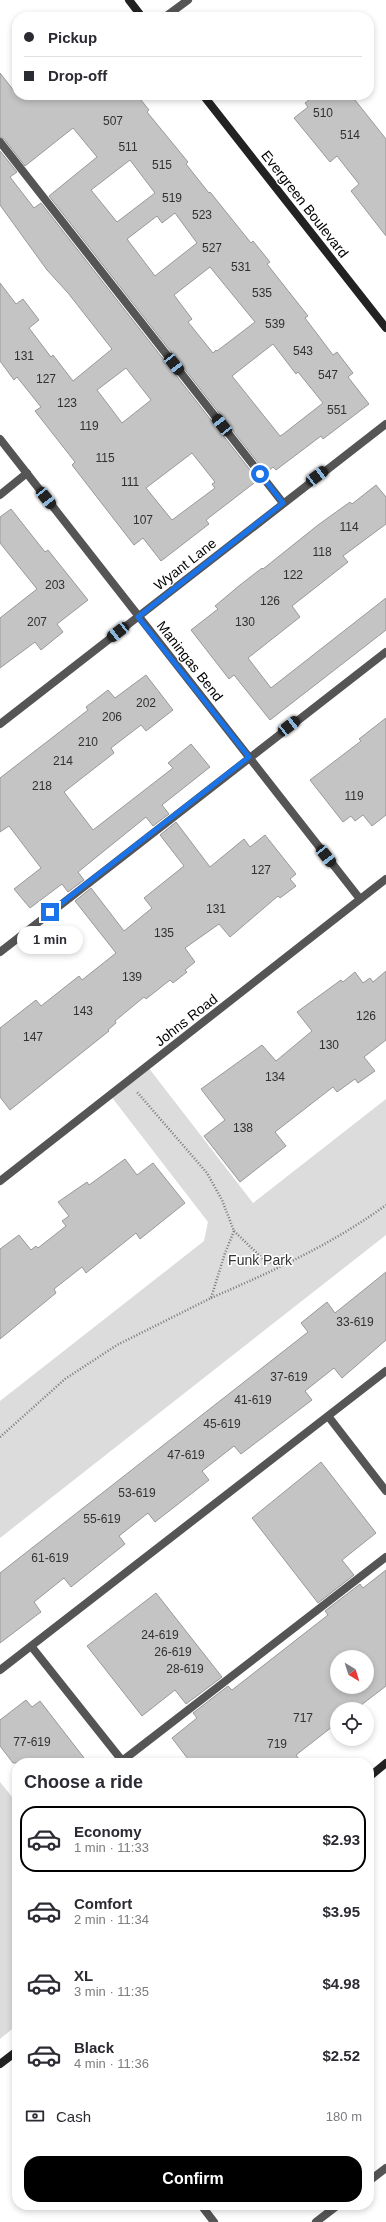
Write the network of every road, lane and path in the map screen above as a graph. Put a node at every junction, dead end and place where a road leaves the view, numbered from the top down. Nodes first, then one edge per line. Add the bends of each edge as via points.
1 (129, 0) edge
2 (188, 0) edge
3 (138, 12) edge
4 (172, 12) edge
5 (207, 100) edge
6 (0, 142) edge
7 (386, 328) edge
8 (386, 424) edge
9 (0, 439) edge
10 (27, 473) junction
11 (0, 495) edge
12 (283, 503) junction
13 (138, 617) junction
14 (386, 652) edge
15 (0, 724) edge
16 (249, 757) junction
17 (386, 878) edge
18 (360, 899) junction
19 (0, 952) edge
20 (141, 1097) dead end
21 (0, 1181) edge
22 (386, 1206) edge
23 (234, 1231) junction
24 (290, 1263) junction
25 (211, 1298) junction
26 (386, 1371) edge
27 (328, 1416) junction
28 (0, 1437) edge
29 (386, 1491) edge
30 (386, 1557) edge
31 (31, 1646) junction
32 (0, 1670) edge
33 (120, 1758) edge
34 (128, 1758) edge
35 (386, 1763) edge
36 (374, 1773) edge
37 (12, 2055) edge
38 (0, 2064) edge
39 (386, 2168) edge
40 (374, 2177) edge
41 (205, 2210) edge
42 (332, 2210) edge
43 (214, 2222) edge
44 (316, 2222) edge

1 - 3 street
2 - 4 street
5 - 7 street, Evergreen Boulevard
6 - 12 street
8 - 12 street, Wyant Lane
9 - 10 street, Maningas Bend
10 - 11 street
10 - 13 street, Maningas Bend
12 - 13 street, Wyant Lane
13 - 15 street, Wyant Lane
13 - 16 street, Maningas Bend
14 - 16 street
16 - 18 street, Maningas Bend
16 - 19 street
17 - 18 street, Johns Road
18 - 21 street, Johns Road
20 - 23 path via 207,1173 222,1200
22 - 24 path
23 - 24 path via 263,1259 272,1263
23 - 25 path
24 - 25 path
25 - 28 path via 117,1345 65,1379
26 - 27 street
27 - 29 street
27 - 31 street
30 - 34 street
31 - 32 street
31 - 33 street
35 - 36 street
37 - 38 street
39 - 40 street
41 - 43 street
42 - 44 street

